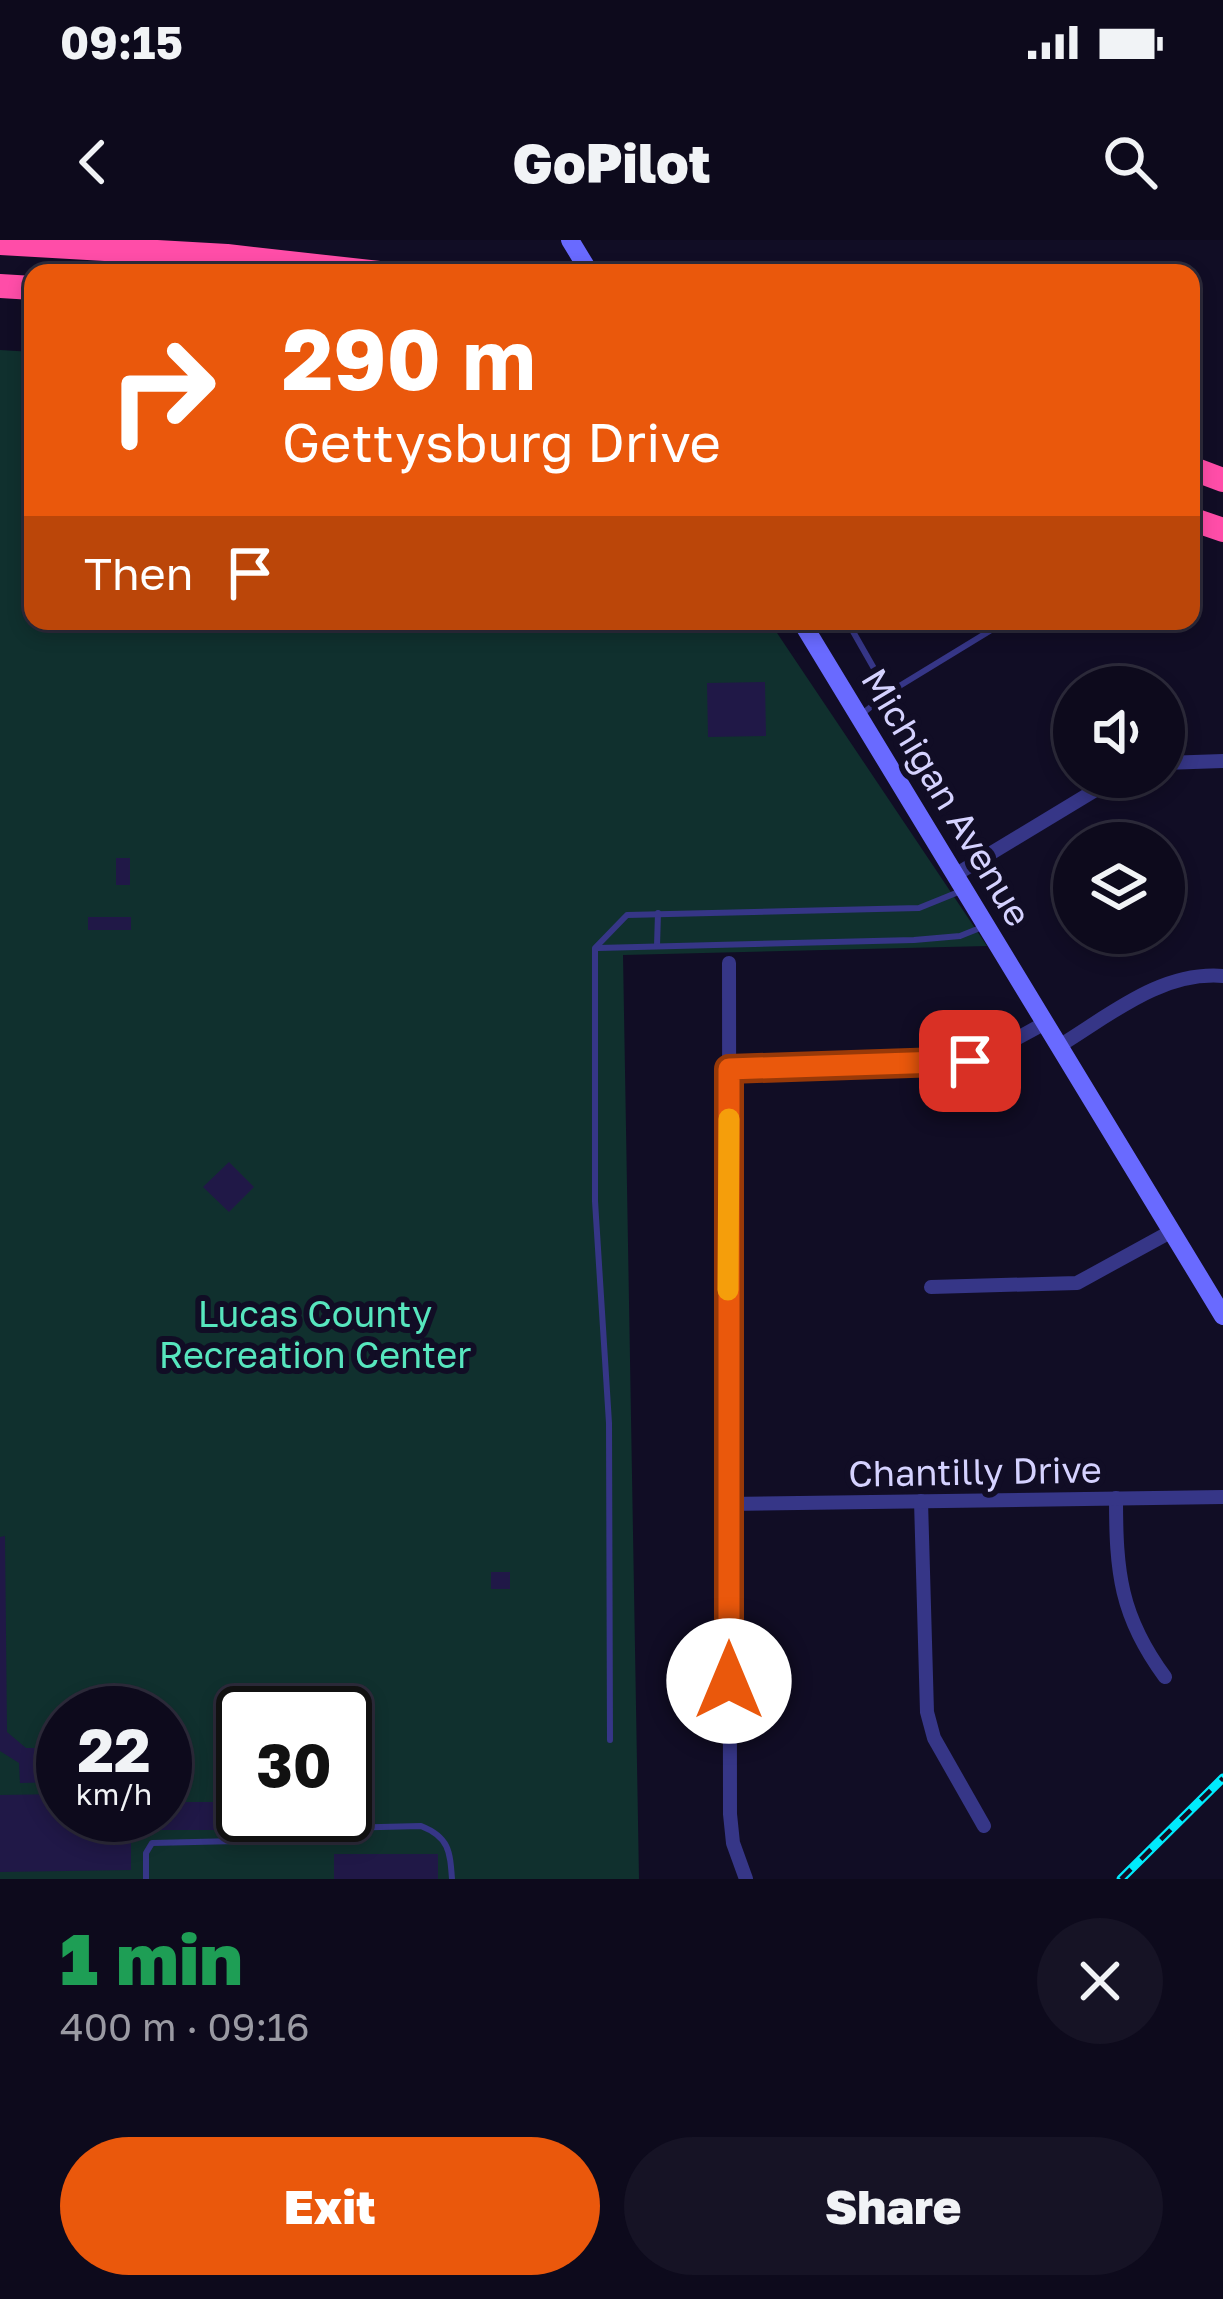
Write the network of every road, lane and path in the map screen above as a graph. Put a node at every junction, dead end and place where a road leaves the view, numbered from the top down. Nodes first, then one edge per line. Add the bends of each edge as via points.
1 (0, 243) edge
2 (299, 264) edge
3 (806, 630) edge
4 (852, 630) edge
5 (991, 630) edge
6 (888, 693) junction
7 (859, 716) junction
8 (1223, 761) edge
9 (1185, 762) edge
10 (1086, 798) edge
11 (960, 882) junction
12 (658, 914) junction
13 (986, 926) junction
14 (656, 946) junction
15 (595, 948) junction
16 (729, 963) dead end
17 (1223, 976) edge
18 (1046, 1023) junction
19 (1059, 1046) junction
20 (729, 1069) junction
21 (1172, 1232) junction
22 (931, 1287) dead end
23 (1223, 1316) edge
24 (1223, 1497) edge
25 (1116, 1498) junction
26 (921, 1502) junction
27 (728, 1504) junction
28 (1165, 1677) dead end
29 (610, 1740) dead end
30 (984, 1826) dead end
31 (146, 1879) edge
32 (452, 1879) edge
33 (746, 1879) edge

1 - 2 highway
3 - 7 street, Michigan Avenue
4 - 6 lane
5 - 6 lane
6 - 7 lane
7 - 11 street, Michigan Avenue
8 - 9 street
10 - 11 street
11 - 12 lane via 919,908
11 - 13 street, Michigan Avenue
12 - 14 lane
12 - 15 lane via 627,915
13 - 14 lane via 914,940
13 - 18 street, Michigan Avenue
14 - 15 lane
15 - 29 lane
16 - 20 street
17 - 19 street via 1166,983
18 - 19 street, Michigan Avenue
18 - 20 street via 981,1058 954,1063
19 - 21 street, Michigan Avenue
20 - 27 street
21 - 22 street via 1077,1283
21 - 23 street, Michigan Avenue
24 - 25 street, Chantilly Drive
25 - 26 street, Chantilly Drive
25 - 28 street via 1120,1588
26 - 27 street, Chantilly Drive
26 - 30 street via 927,1712
27 - 33 street via 730,1814
31 - 32 lane via 152,1843 236,1841 259,1830 421,1826 449,1845

